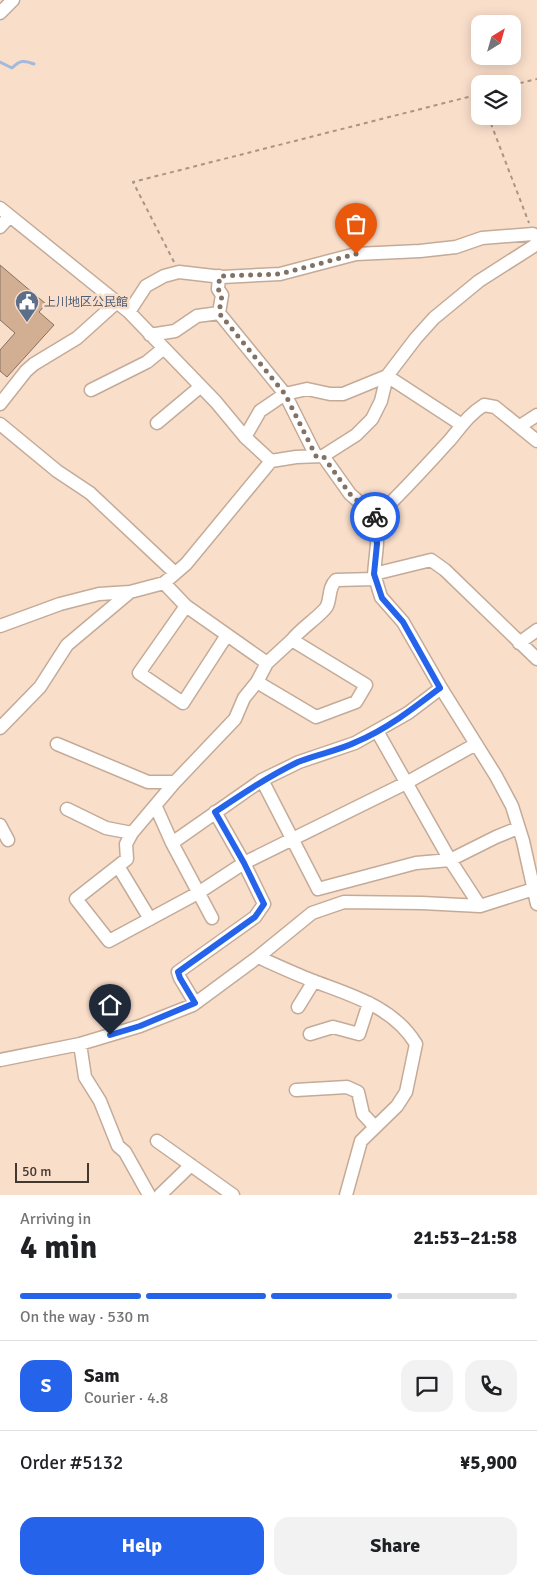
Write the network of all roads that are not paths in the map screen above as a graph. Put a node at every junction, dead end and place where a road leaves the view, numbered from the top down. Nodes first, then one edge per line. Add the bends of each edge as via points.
1 (13, 0) edge
2 (0, 13) edge
3 (4, 212) edge
4 (0, 227) edge
5 (536, 239) edge
6 (220, 276) junction
7 (117, 302) junction
8 (129, 312) junction
9 (219, 313) junction
10 (150, 335) junction
11 (164, 348) junction
12 (388, 376) junction
13 (200, 387) junction
14 (91, 390) dead end
15 (285, 394) junction
16 (0, 404) edge
17 (537, 415) edge
18 (157, 423) dead end
19 (0, 424) edge
20 (462, 425) junction
21 (520, 426) junction
22 (245, 437) junction
23 (537, 441) edge
24 (320, 456) junction
25 (271, 461) junction
26 (376, 517) junction
27 (175, 573) junction
28 (375, 577) junction
29 (164, 583) junction
30 (130, 592) junction
31 (186, 606) junction
32 (0, 626) edge
33 (537, 630) edge
34 (227, 635) junction
35 (292, 640) junction
36 (519, 643) junction
37 (537, 659) edge
38 (267, 663) junction
39 (257, 682) junction
40 (440, 688) junction
41 (0, 728) edge
42 (377, 731) junction
43 (57, 744) dead end
44 (476, 744) junction
45 (262, 780) junction
46 (176, 782) junction
47 (406, 783) junction
48 (156, 807) junction
49 (67, 809) dead end
50 (215, 812) junction
51 (0, 825) edge
52 (518, 828) junction
53 (132, 833) junction
54 (291, 838) junction
55 (8, 840) dead end
56 (172, 843) junction
57 (450, 860) junction
58 (244, 863) junction
59 (118, 866) junction
60 (535, 888) edge
61 (198, 893) junction
62 (537, 904) edge
63 (480, 906) junction
64 (212, 918) dead end
65 (150, 919) junction
66 (258, 957) junction
67 (314, 981) junction
68 (195, 1003) junction
69 (369, 1003) junction
70 (298, 1007) dead end
71 (310, 1034) dead end
72 (80, 1044) junction
73 (0, 1060) edge
74 (296, 1090) dead end
75 (375, 1128) junction
76 (157, 1141) dead end
77 (191, 1165) junction
78 (149, 1195) edge
79 (160, 1195) edge
80 (233, 1195) edge
81 (346, 1195) edge

1 - 2 street
3 - 4 street
3 - 7 street
5 - 6 street via 482,238 456,247 356,254 280,274
5 - 12 street via 434,318
6 - 8 street via 179,272 164,276 146,286
6 - 9 street via 218,289 222,295
7 - 8 street
7 - 16 street via 77,338 34,364
8 - 10 street
9 - 10 street via 197,316 175,331
9 - 15 street
10 - 11 street
11 - 13 street
11 - 14 street via 147,362
12 - 15 street via 343,394 307,389
12 - 20 street
12 - 24 street via 372,419 356,435
13 - 18 street
13 - 22 street
15 - 22 street via 260,411
15 - 24 street
17 - 21 street
19 - 27 street via 57,471 90,493
20 - 21 street via 472,412 484,405 495,407
20 - 26 street
21 - 23 street
22 - 25 street
24 - 25 street
24 - 26 street via 350,494
25 - 27 street
26 - 28 street
27 - 29 street
28 - 35 street via 336,580 331,585 327,607
28 - 36 street via 430,560 445,570
28 - 40 street via 382,598 403,622
29 - 30 street
29 - 31 street
30 - 32 street via 99,594 60,604
30 - 41 street via 68,645 40,687
31 - 34 street
31 - 34 street via 139,672 183,703
33 - 36 street
34 - 38 street
35 - 38 street
35 - 39 street via 366,685 356,702 316,717
36 - 37 street
38 - 39 street
39 - 46 street via 244,698 235,719
40 - 42 street via 408,713
40 - 44 street
42 - 45 street
42 - 47 street
43 - 46 street via 148,782
44 - 47 street
44 - 52 street via 512,806
45 - 50 street
45 - 54 street
46 - 48 street
47 - 54 street
47 - 57 street
48 - 53 street
48 - 56 street
49 - 53 street via 106,828
50 - 56 street
50 - 58 street
51 - 55 street
52 - 57 street
52 - 60 street
53 - 59 street via 126,844 127,859
54 - 57 street via 318,889 416,862
54 - 58 street
56 - 61 street
57 - 63 street
58 - 61 street
58 - 68 street via 264,904 255,917 178,972
59 - 65 street
59 - 65 street via 76,899 109,941
60 - 62 street
60 - 63 street
61 - 64 street
61 - 65 street
63 - 66 street via 344,902 312,913
66 - 67 street
66 - 68 street
67 - 69 street
67 - 70 street
68 - 72 street via 140,1026
69 - 71 street via 359,1034 333,1027
69 - 75 street via 407,1030 416,1044 406,1092 398,1106
72 - 73 street
72 - 78 street via 85,1076 100,1101 118,1146 125,1152
74 - 75 street via 347,1087 358,1092 363,1114
75 - 81 street via 361,1141
76 - 77 street
77 - 79 street
77 - 80 street

